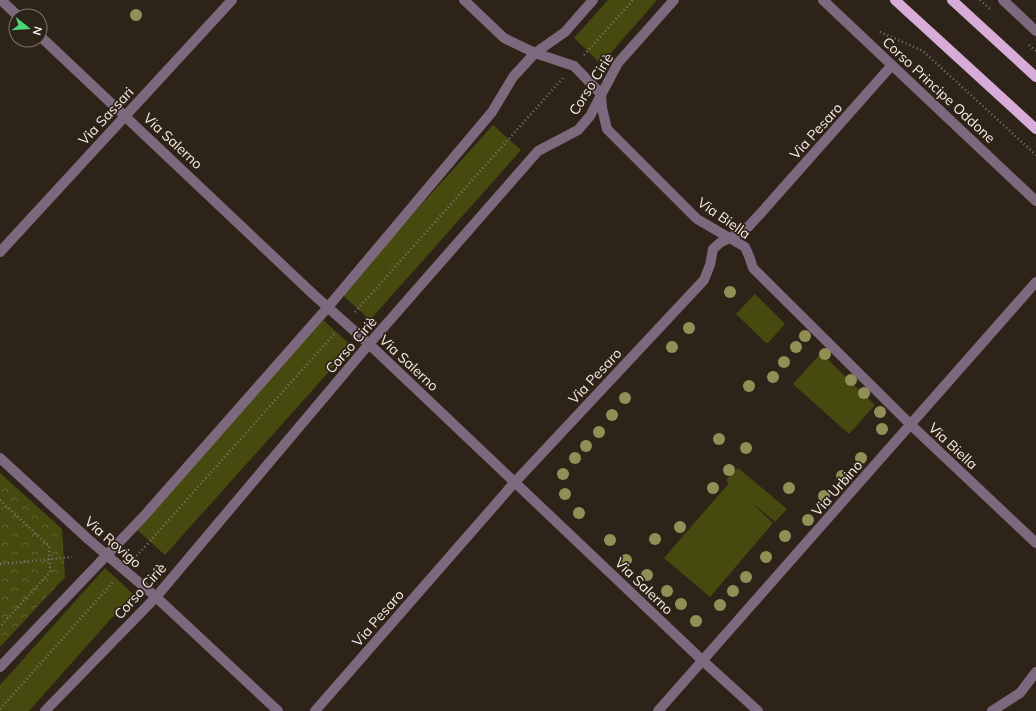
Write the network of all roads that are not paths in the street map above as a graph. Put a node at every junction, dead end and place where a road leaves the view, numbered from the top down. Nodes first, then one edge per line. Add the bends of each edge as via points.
1 (1, 0) edge
2 (232, 0) edge
3 (464, 0) edge
4 (593, 0) edge
5 (674, 0) edge
6 (823, 0) edge
7 (896, 0) edge
8 (952, 0) edge
9 (1003, 0) edge
10 (10, 8) edge
11 (1036, 30) edge
12 (48, 44) edge
13 (535, 53) junction
14 (892, 65) junction
15 (1036, 77) edge
16 (601, 94) junction
17 (125, 116) junction
18 (1036, 129) edge
19 (1036, 201) edge
20 (730, 238) junction
21 (0, 252) edge
22 (1036, 282) edge
23 (328, 307) junction
24 (369, 344) junction
25 (911, 425) junction
26 (0, 458) edge
27 (515, 482) junction
28 (1036, 543) edge
29 (108, 556) junction
30 (156, 597) junction
31 (703, 661) junction
32 (0, 667) edge
33 (1036, 672) edge
34 (45, 711) edge
35 (278, 711) edge
36 (315, 711) edge
37 (658, 711) edge
38 (758, 711) edge
39 (992, 711) edge

1 - 10 street
2 - 17 street, Via Sassari
3 - 13 street via 504,38
4 - 13 street via 564,32
5 - 16 street, Corso Ciriè via 618,63
6 - 14 street, Corso Principe Oddone
7 - 18 main road
8 - 15 main road
9 - 11 street
12 - 17 street, Via Salerno
13 - 16 street via 574,66
13 - 23 street via 513,77 492,112
14 - 19 street, Corso Principe Oddone
14 - 20 street, Via Pesaro via 761,213
16 - 20 street, Via Biella via 607,129 697,219
16 - 24 street, Corso Ciriè via 590,116 578,130 538,152
17 - 21 street, Via Sassari
17 - 23 street, Via Salerno
20 - 25 street, Via Biella via 745,247 753,268
20 - 27 street, Via Pesaro via 713,249 704,280
22 - 25 street, Via Urbino
23 - 24 street, Via Salerno
23 - 29 street
24 - 27 street, Via Salerno
24 - 30 street, Corso Ciriè
25 - 28 street, Via Biella
25 - 31 street, Via Urbino
26 - 29 street, Via Rovigo
27 - 31 street, Via Salerno
27 - 36 street, Via Pesaro
29 - 30 street, Via Rovigo
29 - 32 street
30 - 34 street, Corso Ciriè
30 - 35 street, Via Rovigo
31 - 37 street, Via Urbino
31 - 38 street, Via Salerno
33 - 39 street via 1020,693

